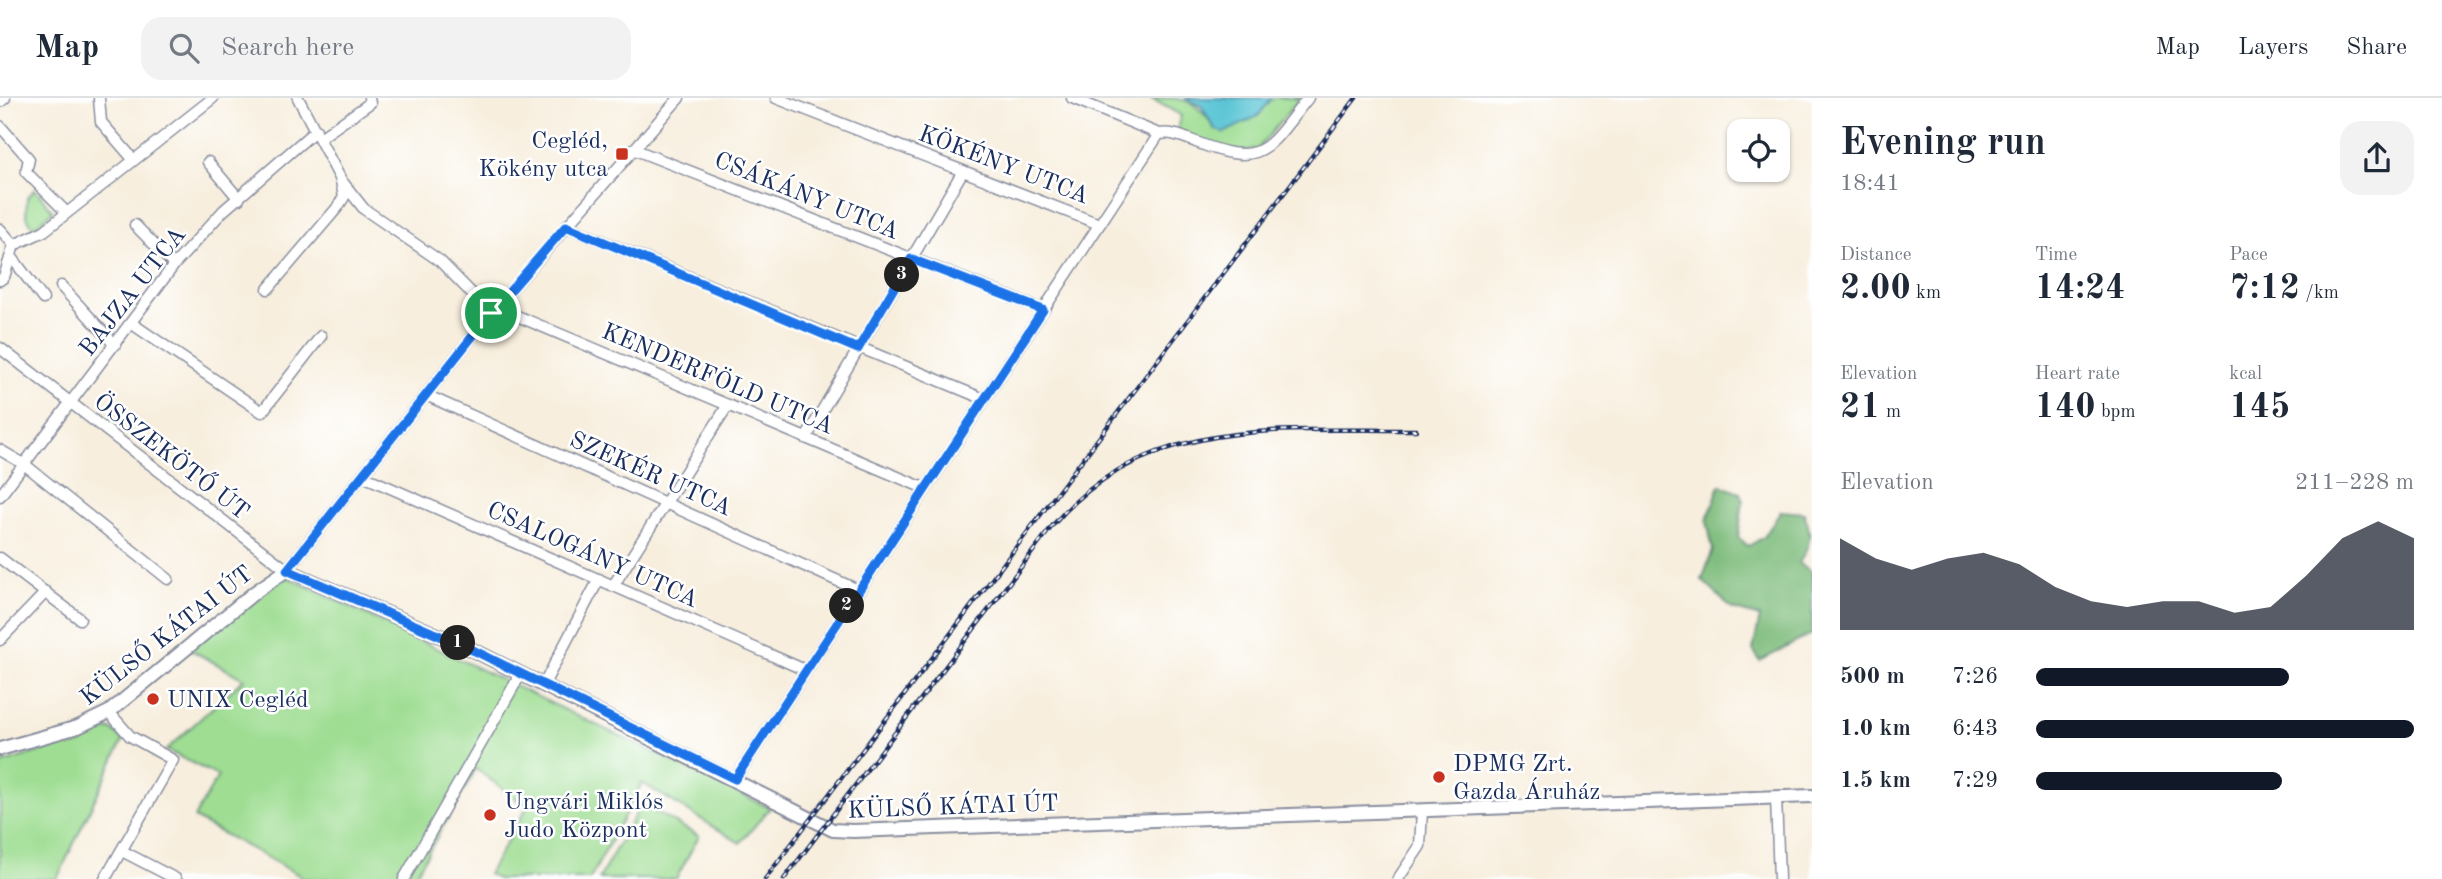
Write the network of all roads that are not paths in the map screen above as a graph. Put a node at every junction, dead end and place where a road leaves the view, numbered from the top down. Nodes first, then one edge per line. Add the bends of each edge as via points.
1 (5, 98) edge
2 (99, 98) edge
3 (298, 98) edge
4 (369, 98) edge
5 (679, 98) edge
6 (776, 98) edge
7 (1072, 98) edge
8 (1308, 98) edge
9 (207, 100) edge
10 (0, 102) edge
11 (0, 126) edge
12 (318, 134) junction
13 (1159, 134) junction
14 (634, 149) junction
15 (133, 159) junction
16 (208, 162) dead end
17 (962, 171) junction
18 (341, 180) junction
19 (239, 198) junction
20 (66, 212) junction
21 (1099, 224) junction
22 (135, 225) dead end
23 (566, 226) junction
24 (0, 229) edge
25 (12, 251) junction
26 (911, 259) junction
27 (174, 265) junction
28 (0, 280) edge
29 (61, 286) dead end
30 (268, 289) dead end
31 (43, 299) dead end
32 (493, 310) junction
33 (1043, 310) junction
34 (131, 323) junction
35 (321, 336) dead end
36 (115, 345) junction
37 (0, 348) edge
38 (858, 349) junction
39 (426, 395) junction
40 (984, 399) junction
41 (72, 404) junction
42 (728, 405) junction
43 (806, 438) junction
44 (0, 450) edge
45 (24, 464) junction
46 (363, 476) junction
47 (924, 488) junction
48 (0, 496) edge
49 (668, 503) junction
50 (0, 558) edge
51 (287, 570) junction
52 (168, 579) dead end
53 (599, 579) junction
54 (613, 586) junction
55 (858, 590) junction
56 (47, 592) junction
57 (80, 619) dead end
58 (0, 639) edge
59 (805, 670) junction
60 (520, 675) junction
61 (543, 686) junction
62 (110, 712) junction
63 (0, 749) edge
64 (735, 779) junction
65 (1812, 796) edge
66 (1776, 797) junction
67 (1422, 811) junction
68 (122, 850) junction
69 (105, 879) edge
70 (176, 879) edge
71 (404, 879) edge
72 (1398, 879) edge
73 (1779, 879) edge

1 - 10 street
2 - 15 street via 102,122
3 - 12 street
4 - 12 street, BAJZA UTCA via 370,103
5 - 14 street
6 - 17 street, KÖKÉNY UTCA
7 - 13 street
8 - 13 street via 1270,144 1253,154 1229,155 1170,132
9 - 15 street
11 - 20 street via 29,159 26,173
12 - 18 street
12 - 19 street, BAJZA UTCA
13 - 21 street
14 - 23 street
14 - 26 street, CSÁKÁNY UTCA
15 - 20 street
16 - 19 street
17 - 21 street, KÖKÉNY UTCA
17 - 26 street
18 - 30 street via 344,197 337,208
18 - 32 street via 364,209 440,261
19 - 27 street, BAJZA UTCA
20 - 25 street
21 - 33 street
22 - 27 street
23 - 32 street
23 - 38 street
24 - 25 street
25 - 28 street
25 - 31 street
26 - 33 street, CSÁKÁNY UTCA
26 - 38 street
27 - 34 street, BAJZA UTCA
29 - 36 street
32 - 39 street
32 - 42 street, KENDERFÖLD UTCA
33 - 40 street
34 - 35 street via 262,412
34 - 36 street, BAJZA UTCA
36 - 41 street, BAJZA UTCA
37 - 41 street, ÖSSZEKÖTŐ ÚT
38 - 40 street
38 - 43 street
39 - 46 street
39 - 49 street, SZEKÉR UTCA
40 - 47 street
41 - 45 street, BAJZA UTCA
41 - 51 street, ÖSSZEKÖTŐ ÚT
42 - 43 street, KENDERFÖLD UTCA
42 - 49 street
43 - 47 street, KENDERFÖLD UTCA
44 - 45 street
45 - 48 street, BAJZA UTCA
45 - 52 street
46 - 51 street
46 - 53 street, CSALOGÁNY UTCA
47 - 55 street
49 - 54 street
49 - 55 street, SZEKÉR UTCA
50 - 56 street
51 - 60 main road, KÜLSŐ KÁTAI ÚT via 429,630
51 - 62 main road, KÜLSŐ KÁTAI ÚT
53 - 54 street, CSALOGÁNY UTCA
53 - 61 street
54 - 59 street, CSALOGÁNY UTCA
55 - 59 street
56 - 57 street
56 - 58 street
59 - 64 street
60 - 61 main road, KÜLSŐ KÁTAI ÚT
60 - 71 street
61 - 64 main road, KÜLSŐ KÁTAI ÚT
62 - 63 main road, KÜLSŐ KÁTAI ÚT via 78,727
62 - 68 street via 130,736 173,760
64 - 67 main road, KÜLSŐ KÁTAI ÚT via 827,828 853,831
65 - 66 main road, KÜLSŐ KÁTAI ÚT
66 - 67 main road, KÜLSŐ KÁTAI ÚT
66 - 73 street
67 - 72 street via 1420,846
68 - 69 street
68 - 70 street

